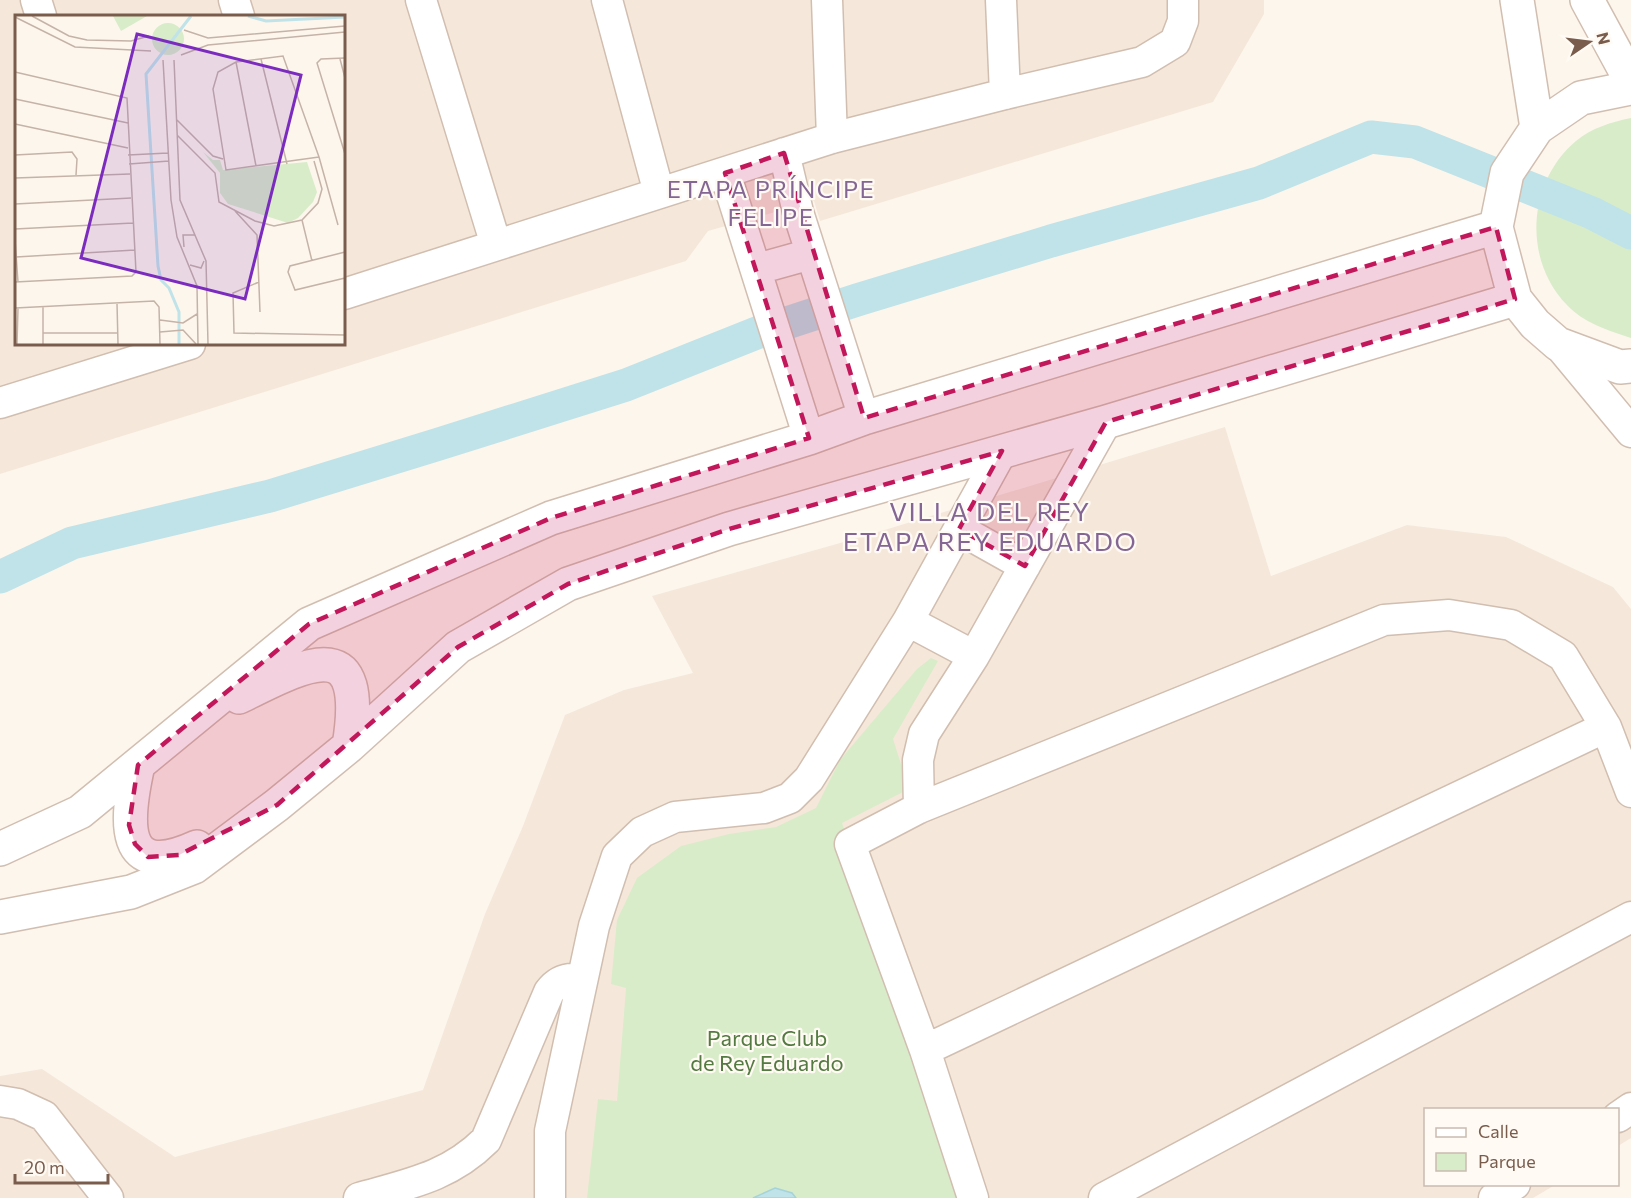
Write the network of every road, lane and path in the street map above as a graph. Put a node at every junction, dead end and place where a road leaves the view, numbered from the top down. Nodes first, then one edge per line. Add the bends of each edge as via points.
1 (36, 0) edge
2 (234, 0) edge
3 (421, 0) edge
4 (607, 0) edge
5 (827, 0) edge
6 (1001, 0) edge
7 (1183, 0) edge
8 (1517, 0) edge
9 (1587, 0) edge
10 (41, 15) edge
11 (239, 15) edge
12 (1631, 81) edge
13 (1631, 88) edge
14 (1005, 94) junction
15 (1537, 129) junction
16 (832, 138) junction
17 (784, 153) junction
18 (724, 173) junction
19 (660, 193) junction
20 (1496, 227) junction
21 (496, 245) junction
22 (811, 254) junction
23 (757, 269) junction
24 (345, 294) edge
25 (1515, 298) junction
26 (1558, 344) junction
27 (182, 345) edge
28 (145, 350) edge
29 (1631, 366) edge
30 (0, 403) edge
31 (864, 418) junction
32 (1106, 422) junction
33 (1631, 432) edge
34 (809, 438) junction
35 (1002, 451) junction
36 (958, 529) junction
37 (1025, 566) junction
38 (908, 621) junction
39 (974, 656) junction
40 (183, 726) junction
41 (1606, 727) junction
42 (349, 746) junction
43 (138, 765) junction
44 (1631, 792) edge
45 (277, 805) junction
46 (919, 808) junction
47 (0, 849) edge
48 (0, 917) edge
49 (1631, 917) edge
50 (581, 980) junction
51 (925, 1050) junction
52 (0, 1101) edge
53 (1513, 1186) edge
54 (108, 1198) edge
55 (359, 1198) edge
56 (550, 1198) edge
57 (973, 1198) edge
58 (1104, 1198) edge
59 (1494, 1198) edge

1 - 10 street
2 - 11 street
3 - 21 street
4 - 19 street
5 - 16 street
6 - 14 street
7 - 14 street via 1183,21 1175,42 1142,62
8 - 15 street
9 - 12 street
13 - 15 street via 1581,98
14 - 16 street
15 - 20 street via 1507,173
16 - 17 street
17 - 18 street
17 - 22 street
18 - 19 street
18 - 23 street
19 - 21 street
20 - 25 street
20 - 31 street
21 - 24 street
22 - 23 street
22 - 31 street
23 - 34 street
25 - 26 street via 1534,324
25 - 32 street
26 - 29 street via 1620,367
26 - 33 street
27 - 28 street
28 - 30 street
31 - 34 street
32 - 35 street
32 - 37 street
34 - 40 street via 551,518 309,624
35 - 36 street
35 - 42 street via 729,529 568,584 458,647
36 - 37 street
36 - 38 street
37 - 39 street
38 - 39 street
38 - 50 street via 809,778 790,798 764,808 675,817 642,832 617,856
39 - 46 street via 924,734 918,760
40 - 42 street via 298,668 317,664 332,666 348,676 355,711
40 - 43 street
41 - 44 street
41 - 46 street via 1563,656 1511,625 1449,615 1384,620
41 - 51 street
42 - 45 street
43 - 45 street via 129,825 135,844 148,857 162,860 179,855
43 - 47 street via 80,812
45 - 48 street via 194,867 131,892
46 - 51 street via 850,844
49 - 58 street
50 - 55 street via 568,978 549,992 482,1145 453,1168 437,1175
50 - 56 street via 550,1131
51 - 57 street
52 - 54 street via 44,1116
53 - 59 street

